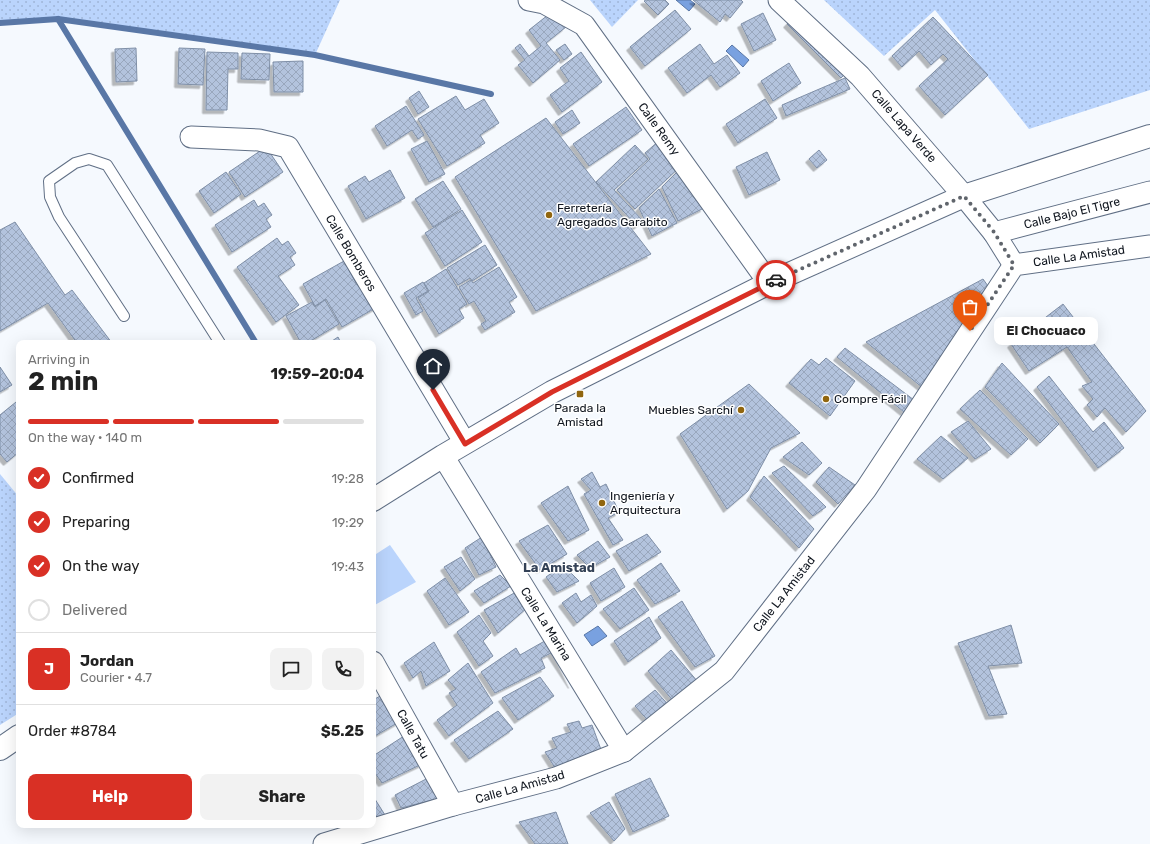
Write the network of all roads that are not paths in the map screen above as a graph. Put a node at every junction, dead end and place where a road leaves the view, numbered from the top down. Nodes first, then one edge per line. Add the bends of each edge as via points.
1 (530, 0) edge
2 (779, 0) edge
3 (1150, 136) edge
4 (191, 137) dead end
5 (1150, 192) edge
6 (964, 196) junction
7 (994, 232) junction
8 (1150, 246) edge
9 (1014, 265) junction
10 (769, 283) junction
11 (124, 316) dead end
12 (218, 340) edge
13 (465, 444) junction
14 (443, 456) junction
15 (376, 498) edge
16 (376, 667) edge
17 (16, 738) edge
18 (0, 749) edge
19 (624, 751) junction
20 (453, 805) junction
21 (351, 840) edge
22 (324, 844) edge

1 - 10 street, Calle Remy via 544,3 584,25
2 - 6 street, Calle Lapa Verde via 860,76
3 - 6 highway
4 - 13 street, Calle Bomberos via 259,140 288,147
5 - 7 street, Calle Bajo El Tigre
6 - 7 street, Calle Lapa Verde
6 - 10 highway
7 - 9 street, Calle Lapa Verde
8 - 9 street, Calle La Amistad
9 - 19 street, Calle La Amistad via 866,489 724,671
10 - 13 highway via 552,392
11 - 12 lane via 59,217 50,197 49,180 75,163 89,159 107,165
13 - 14 highway
14 - 15 highway
14 - 19 street, Calle La Marina
16 - 20 street, Calle Tatu
17 - 18 highway
19 - 20 street, Calle La Amistad via 556,778
20 - 21 street, Calle La Amistad
21 - 22 street, Calle La Amistad

